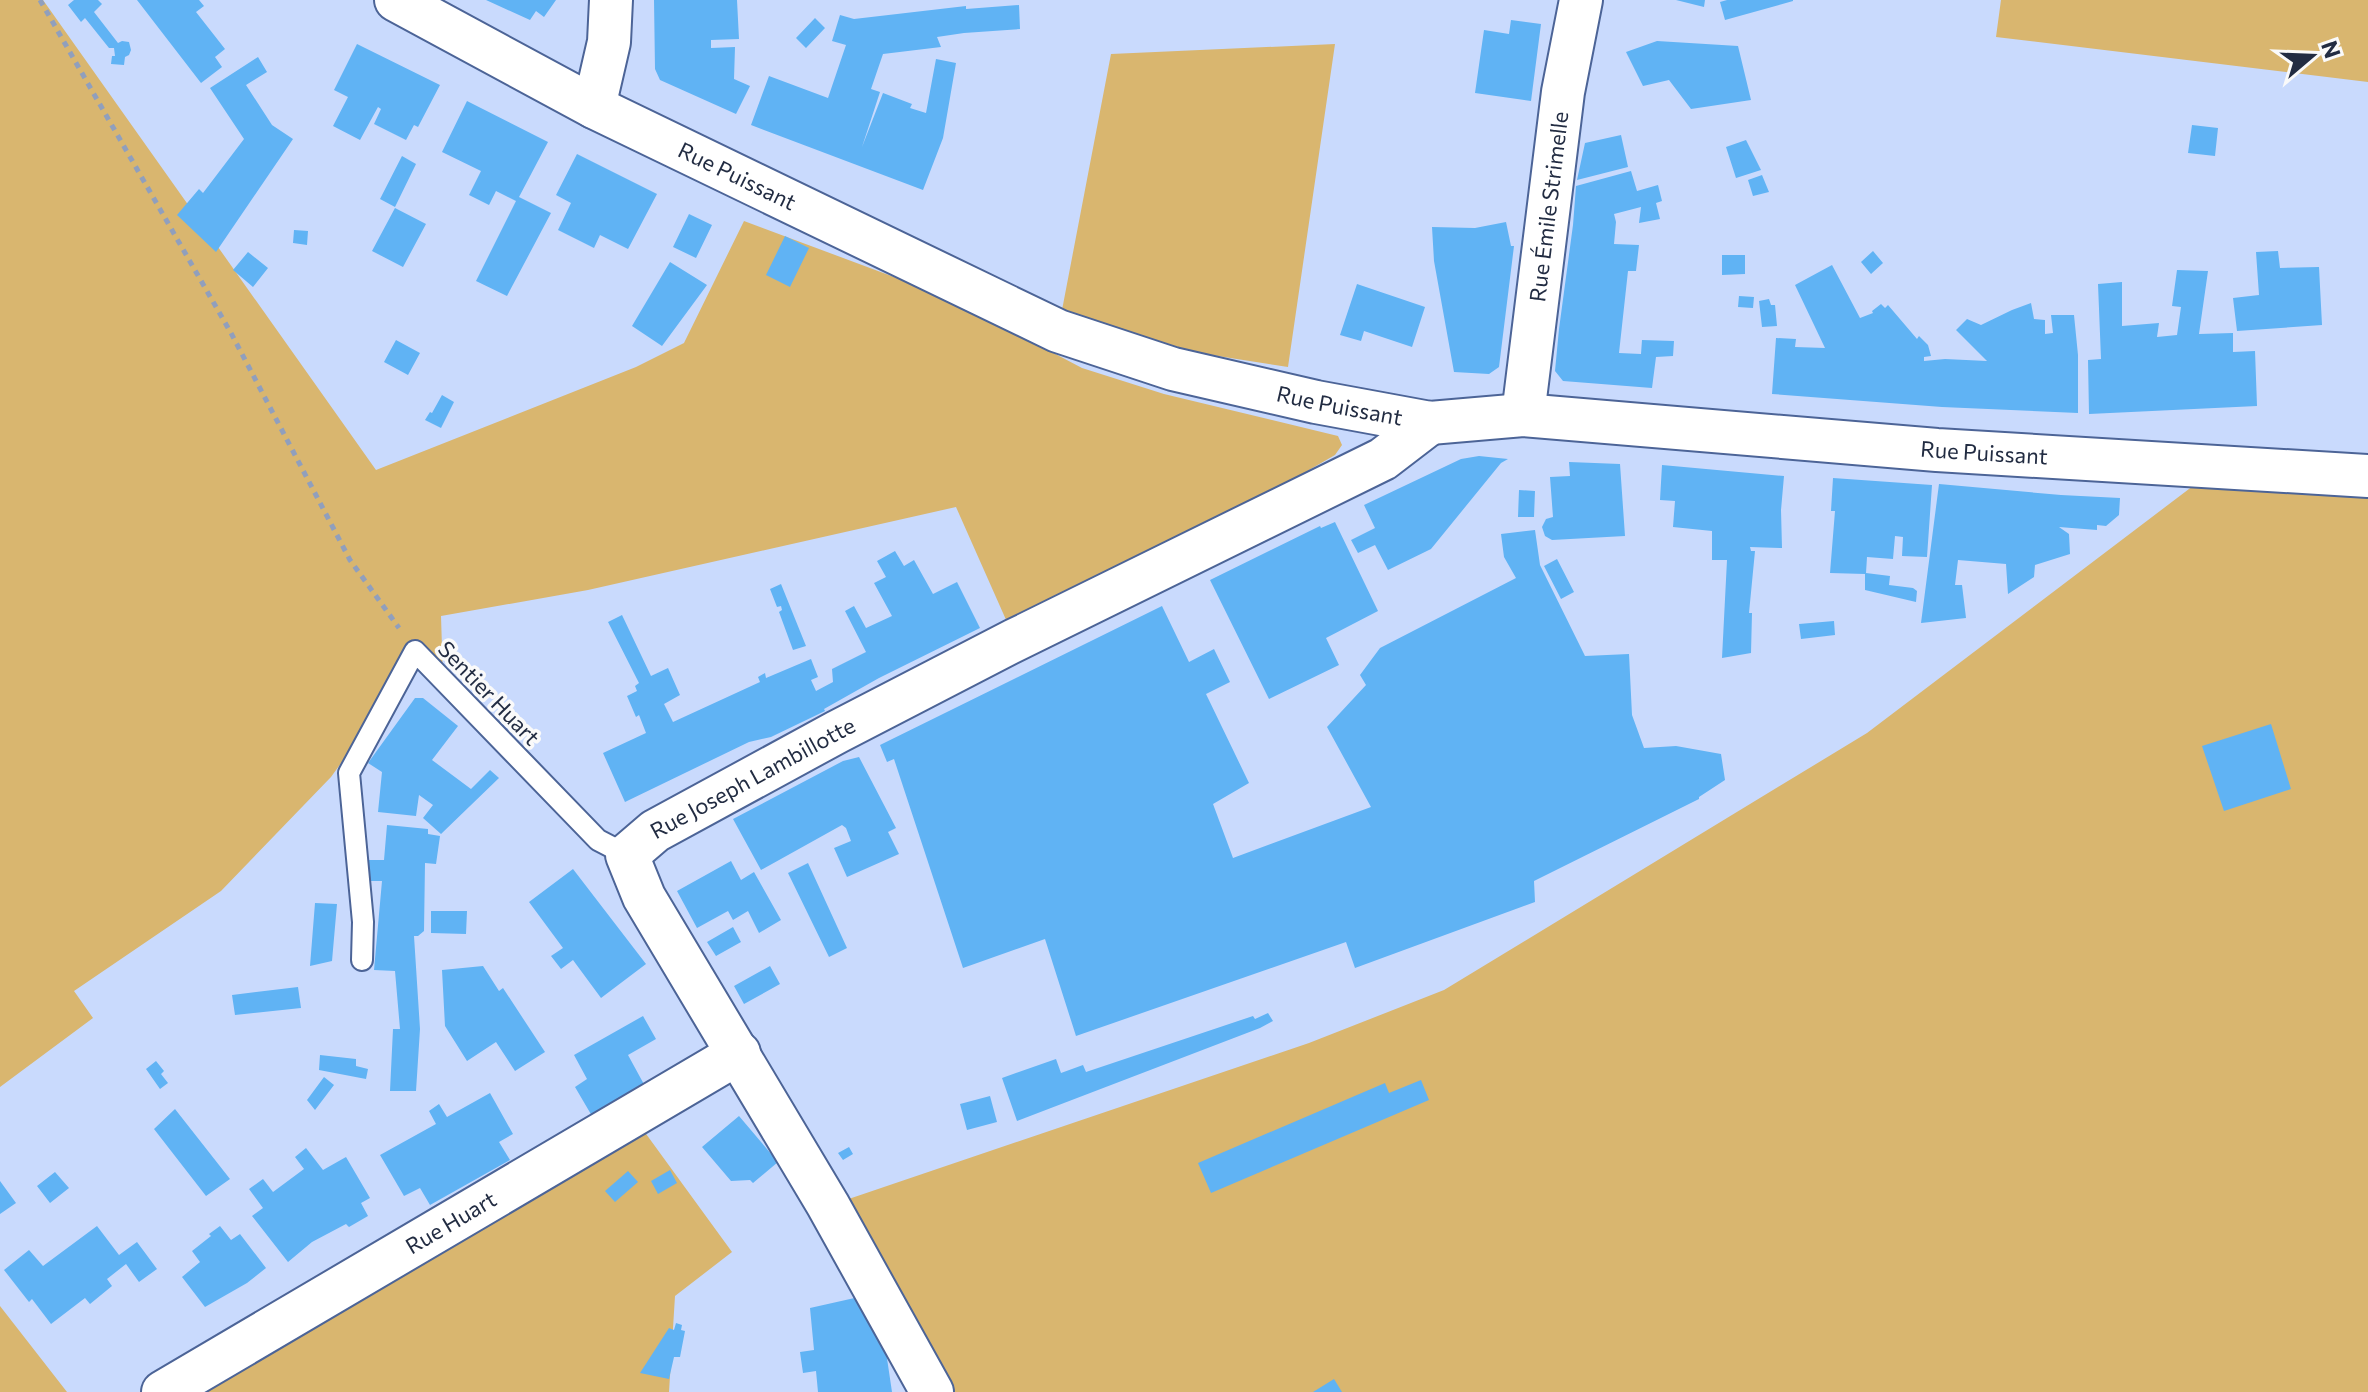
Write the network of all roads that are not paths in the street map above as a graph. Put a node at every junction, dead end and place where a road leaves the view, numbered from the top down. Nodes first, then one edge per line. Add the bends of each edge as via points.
1 (396, 0) edge
2 (611, 0) edge
3 (1581, 0) edge
4 (594, 107) junction
5 (1523, 415) junction
6 (1430, 423) junction
7 (2368, 476) edge
8 (627, 855) junction
9 (362, 960) dead end
10 (739, 1053) junction
11 (163, 1392) edge
12 (932, 1392) edge

1 - 4 street, Rue Puissant
2 - 4 street via 609,42
3 - 5 street, Rue Émile Strimelle via 1563,92
4 - 6 street, Rue Puissant via 1058,331 1173,369
5 - 6 street, Rue Puissant
5 - 7 street, Rue Puissant via 1937,450
6 - 8 street, Rue Joseph Lambillotte via 1383,459 837,732 655,831
8 - 9 lane, Sentier Huart via 598,840 415,651 349,773
8 - 10 street via 644,897
10 - 11 street, Rue Huart
10 - 12 street

